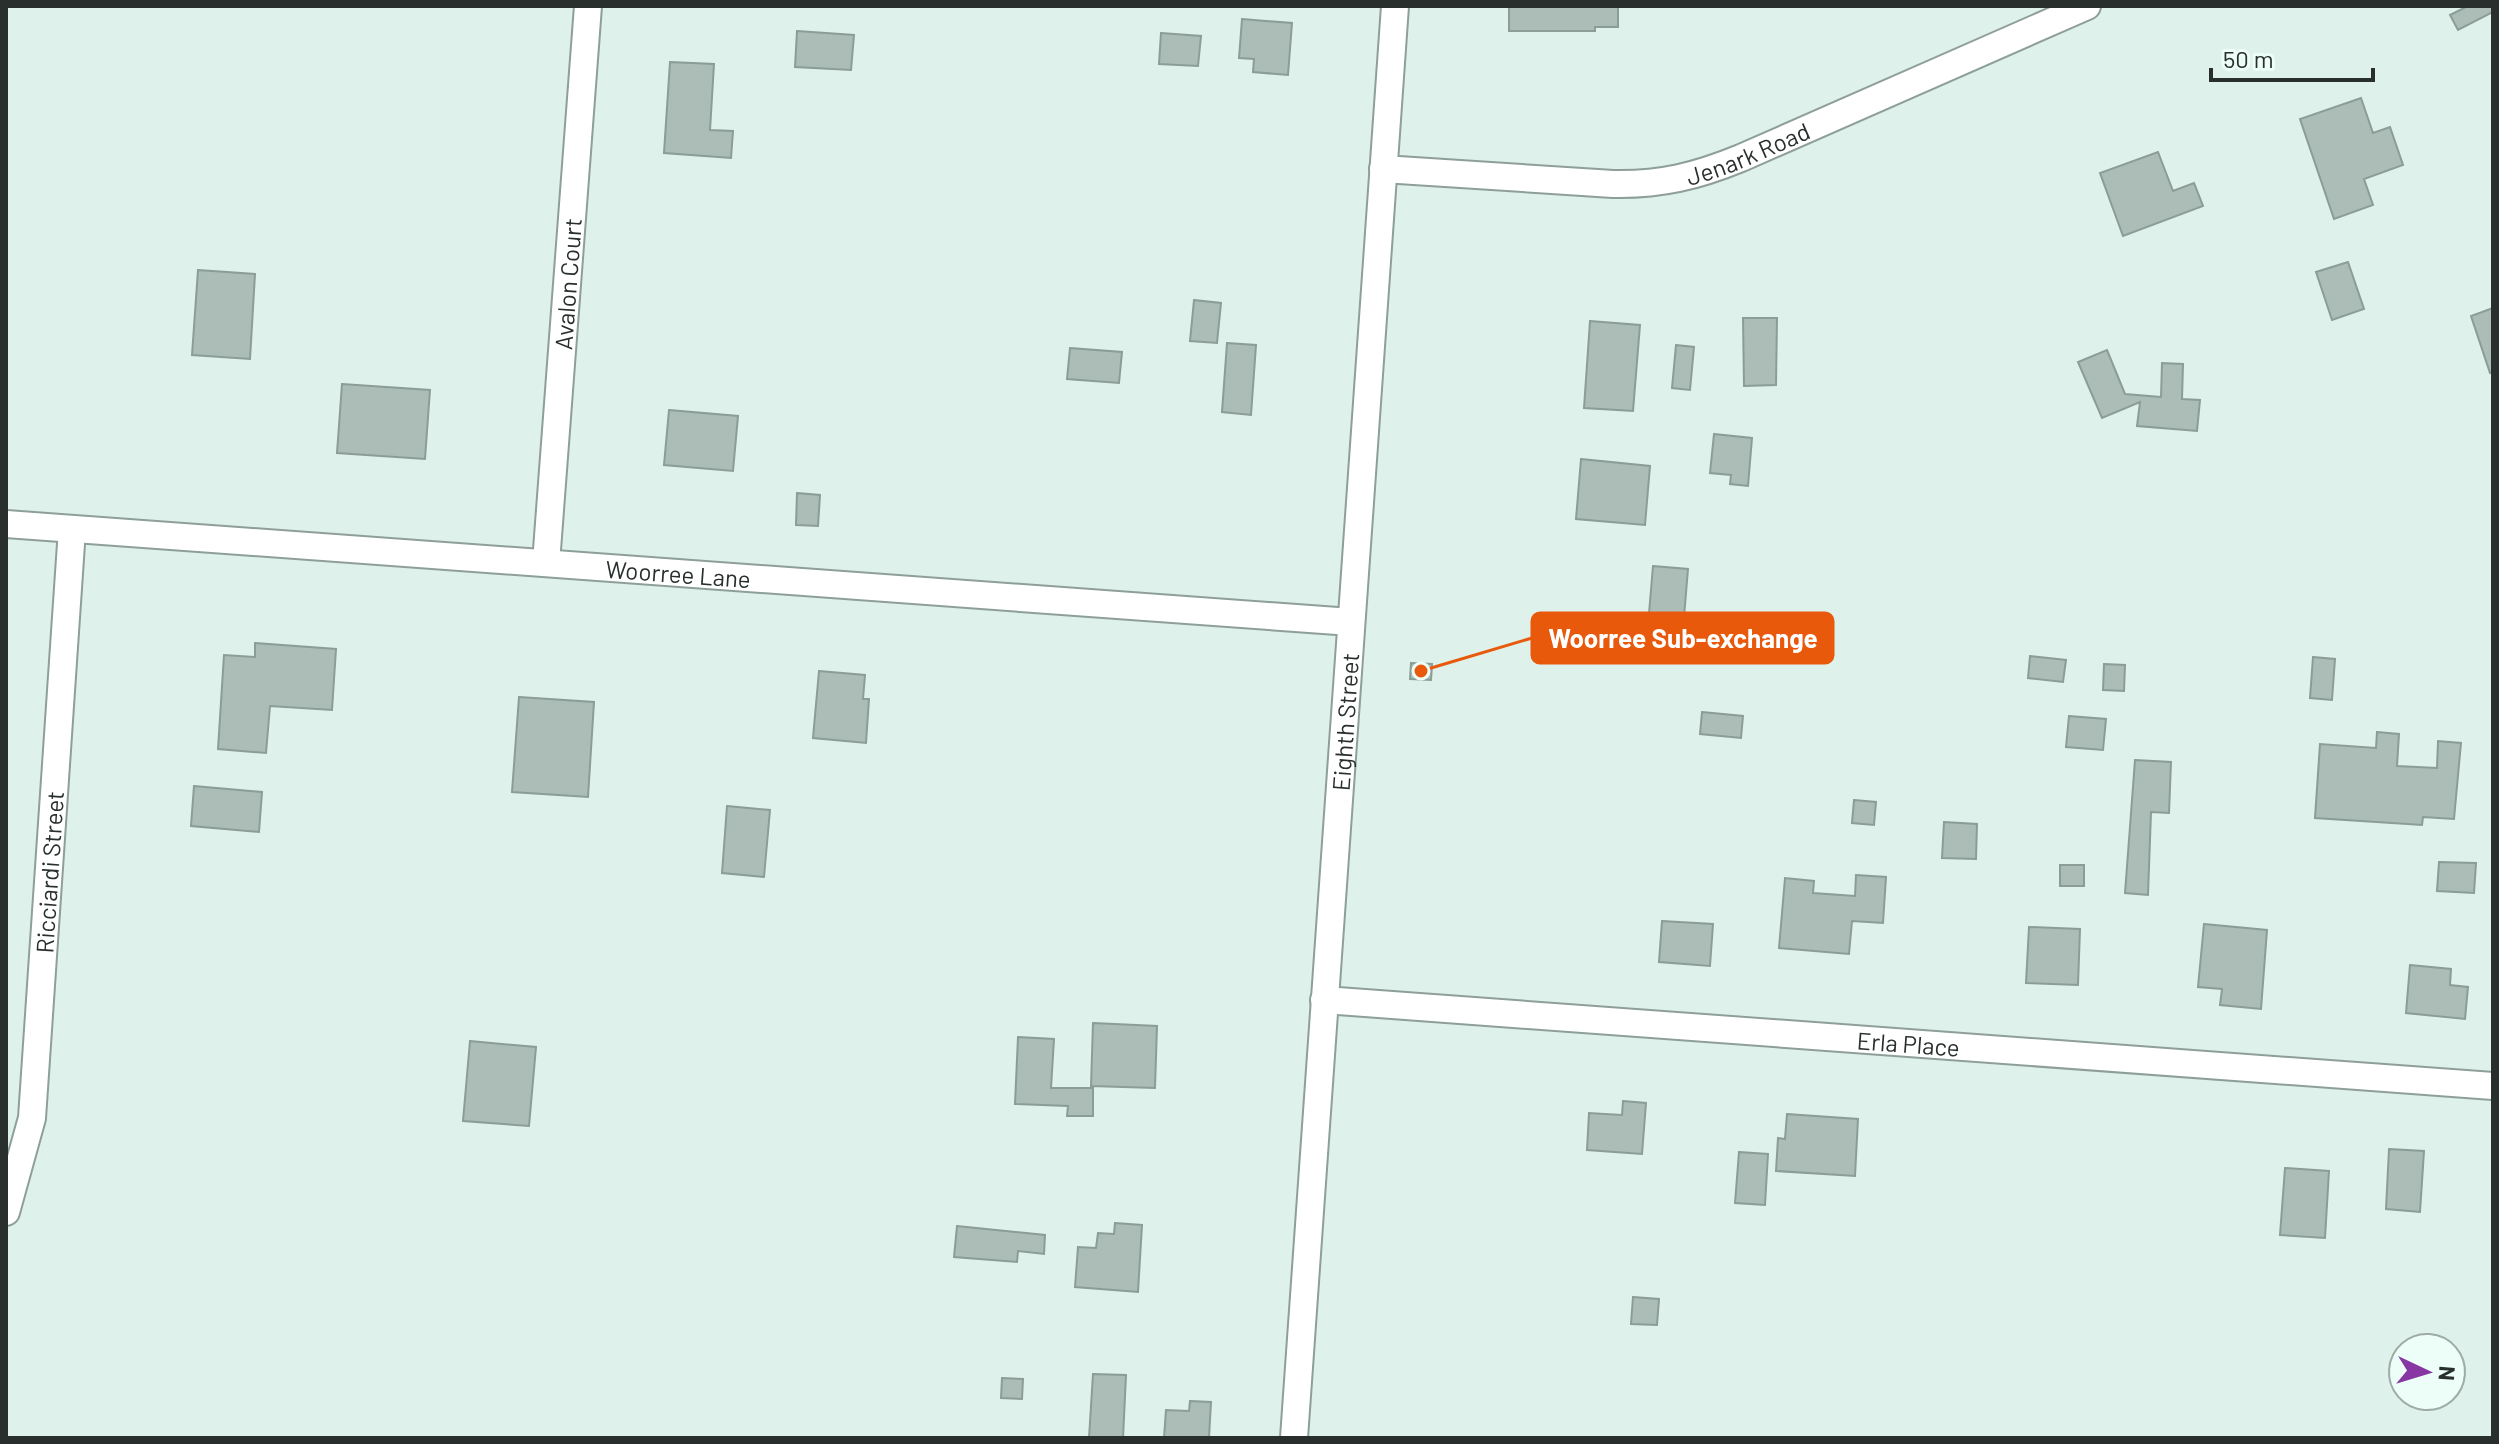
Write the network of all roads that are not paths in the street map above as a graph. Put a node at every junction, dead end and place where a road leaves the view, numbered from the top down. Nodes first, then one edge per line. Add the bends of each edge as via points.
1 (588, 6) edge
2 (1395, 6) edge
3 (2087, 6) edge
4 (1383, 169) junction
5 (6, 524) edge
6 (72, 529) junction
7 (546, 563) junction
8 (1351, 622) junction
9 (1324, 1000) junction
10 (2493, 1086) edge
11 (6, 1212) edge
12 (1294, 1438) edge

1 - 7 street, Avalon Court
2 - 4 street, Eighth Street
3 - 4 street, Jenark Road via 1741,158 1679,179 1645,185
4 - 8 street, Eighth Street
5 - 6 street, Woorree Lane
6 - 7 street, Woorree Lane
6 - 11 street, Ricciardi Street via 32,1118
7 - 8 street, Woorree Lane
8 - 9 street, Eighth Street
9 - 10 street, Erla Place
9 - 12 street, Eighth Street

